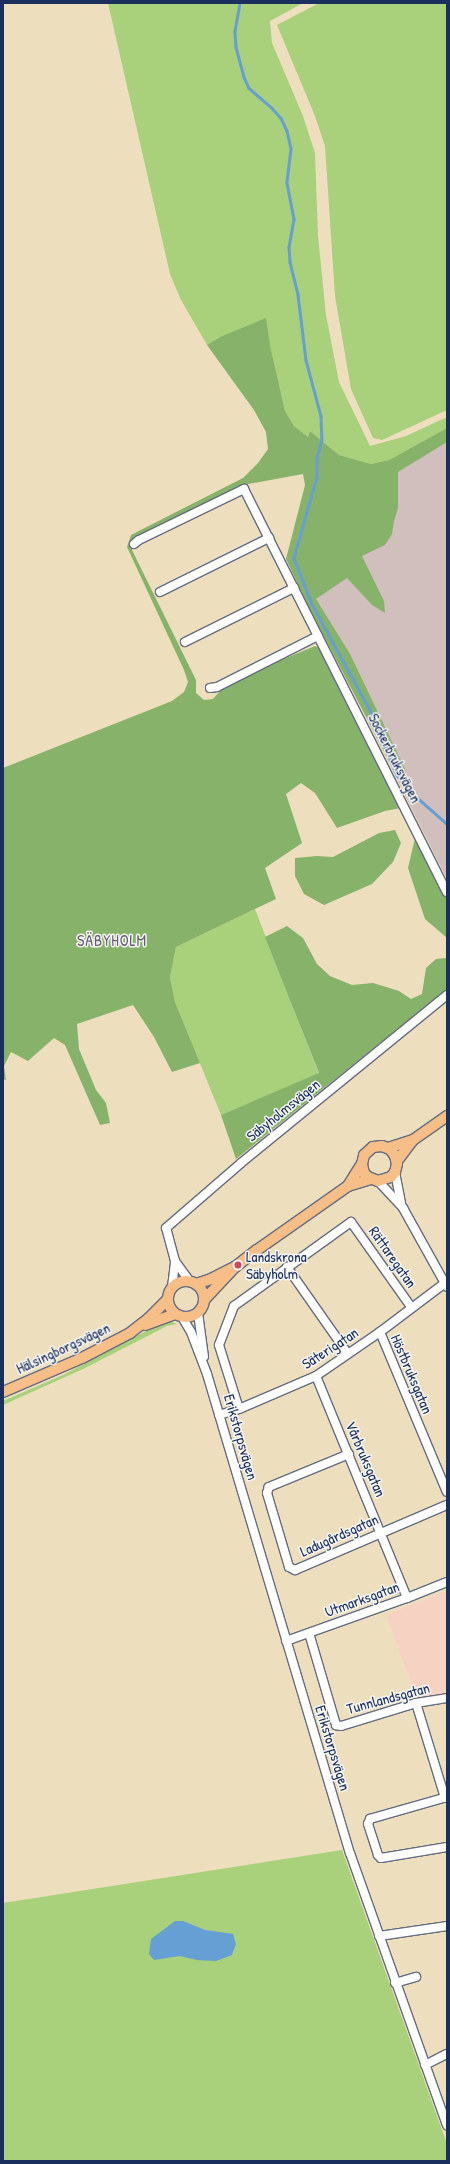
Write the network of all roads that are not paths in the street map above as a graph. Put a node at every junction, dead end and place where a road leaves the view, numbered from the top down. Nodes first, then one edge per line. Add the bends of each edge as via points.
1 (269, 538) junction
2 (134, 544) dead end
3 (294, 588) junction
4 (160, 592) dead end
5 (318, 636) junction
6 (185, 642) dead end
7 (210, 688) dead end
8 (447, 892) edge
9 (447, 995) edge
10 (447, 1116) edge
11 (413, 1140) junction
12 (388, 1148) junction
13 (397, 1161) junction
14 (362, 1164) junction
15 (395, 1172) junction
16 (374, 1180) junction
17 (348, 1186) junction
18 (403, 1208) junction
19 (175, 1261) junction
20 (235, 1267) junction
21 (287, 1267) junction
22 (193, 1283) junction
23 (446, 1286) edge
24 (172, 1287) junction
25 (168, 1299) junction
26 (204, 1300) junction
27 (412, 1308) junction
28 (198, 1313) junction
29 (179, 1316) junction
30 (136, 1329) junction
31 (380, 1332) junction
32 (348, 1354) junction
33 (207, 1374) junction
34 (316, 1376) junction
35 (3, 1392) edge
36 (238, 1409) junction
37 (219, 1415) junction
38 (349, 1454) junction
39 (447, 1492) edge
40 (447, 1505) edge
41 (381, 1532) junction
42 (447, 1582) edge
43 (407, 1598) junction
44 (309, 1633) junction
45 (286, 1641) junction
46 (447, 1698) edge
47 (416, 1703) junction
48 (446, 1798) edge
49 (447, 1847) edge
50 (447, 1926) edge
51 (379, 1936) junction
52 (416, 1977) dead end
53 (395, 1983) junction
54 (447, 2054) edge
55 (425, 2065) junction
56 (447, 2125) edge

1 - 2 street, Sockerbruksvägen via 244,489
1 - 3 street, Sockerbruksvägen
1 - 4 street
3 - 5 street, Sockerbruksvägen
3 - 6 street
5 - 7 street via 217,687
5 - 8 street, Sockerbruksvägen
9 - 19 street, Säbyholmsvägen via 240,1163 170,1224 166,1228
10 - 11 main road
11 - 12 main road
11 - 13 main road
12 - 13 main road via 394,1153
12 - 14 main road via 370,1148 364,1155
13 - 15 main road
14 - 16 main road via 364,1172
14 - 17 main road
15 - 16 main road via 388,1179
15 - 18 street
16 - 17 main road
16 - 18 street
17 - 20 main road
18 - 23 street
19 - 22 street, Säbyholmsvägen
19 - 24 street, Säbyholmsvägen
20 - 22 main road via 211,1279
20 - 26 main road
21 - 27 street, Rättaregatan via 351,1222
21 - 32 street
21 - 36 street via 234,1306 219,1345
22 - 24 main road via 178,1283
22 - 26 main road via 202,1291
23 - 27 street, Säterigatan
24 - 25 main road
25 - 29 main road via 170,1307
25 - 30 main road, Hälsingborgsvägen
26 - 28 main road
27 - 31 street, Säterigatan
28 - 29 main road via 190,1317
28 - 33 street, Erikstorpsvägen
29 - 30 main road, Hälsingborgsvägen
29 - 33 street, Erikstorpsvägen via 190,1332
30 - 35 main road, Hälsingborgsvägen via 82,1358
31 - 32 street, Säterigatan
31 - 39 street, Höstbruksgatan
32 - 34 street, Säterigatan
33 - 37 street, Erikstorpsvägen
34 - 36 street, Säterigatan
34 - 38 street, Vårbruksgatan
36 - 37 street, Säterigatan
37 - 45 street, Erikstorpsvägen
38 - 41 street, Vårbruksgatan
38 - 41 street, Ladugårdsgatan via 269,1486 267,1493 289,1567 295,1570
40 - 41 street, Ladugårdsgatan
41 - 43 street, Vårbruksgatan
42 - 43 street, Utmarksgatan
43 - 44 street, Utmarksgatan
44 - 45 street, Utmarksgatan
44 - 47 street, Tunnlandsgatan via 336,1724 341,1726
45 - 51 street, Erikstorpsvägen via 350,1853
46 - 47 street, Tunnlandsgatan
47 - 48 street
48 - 49 street via 370,1819 368,1824 381,1858
50 - 51 street
51 - 53 street, Erikstorpsvägen
52 - 53 street
53 - 55 street, Erikstorpsvägen
54 - 55 street
55 - 56 street, Erikstorpsvägen

